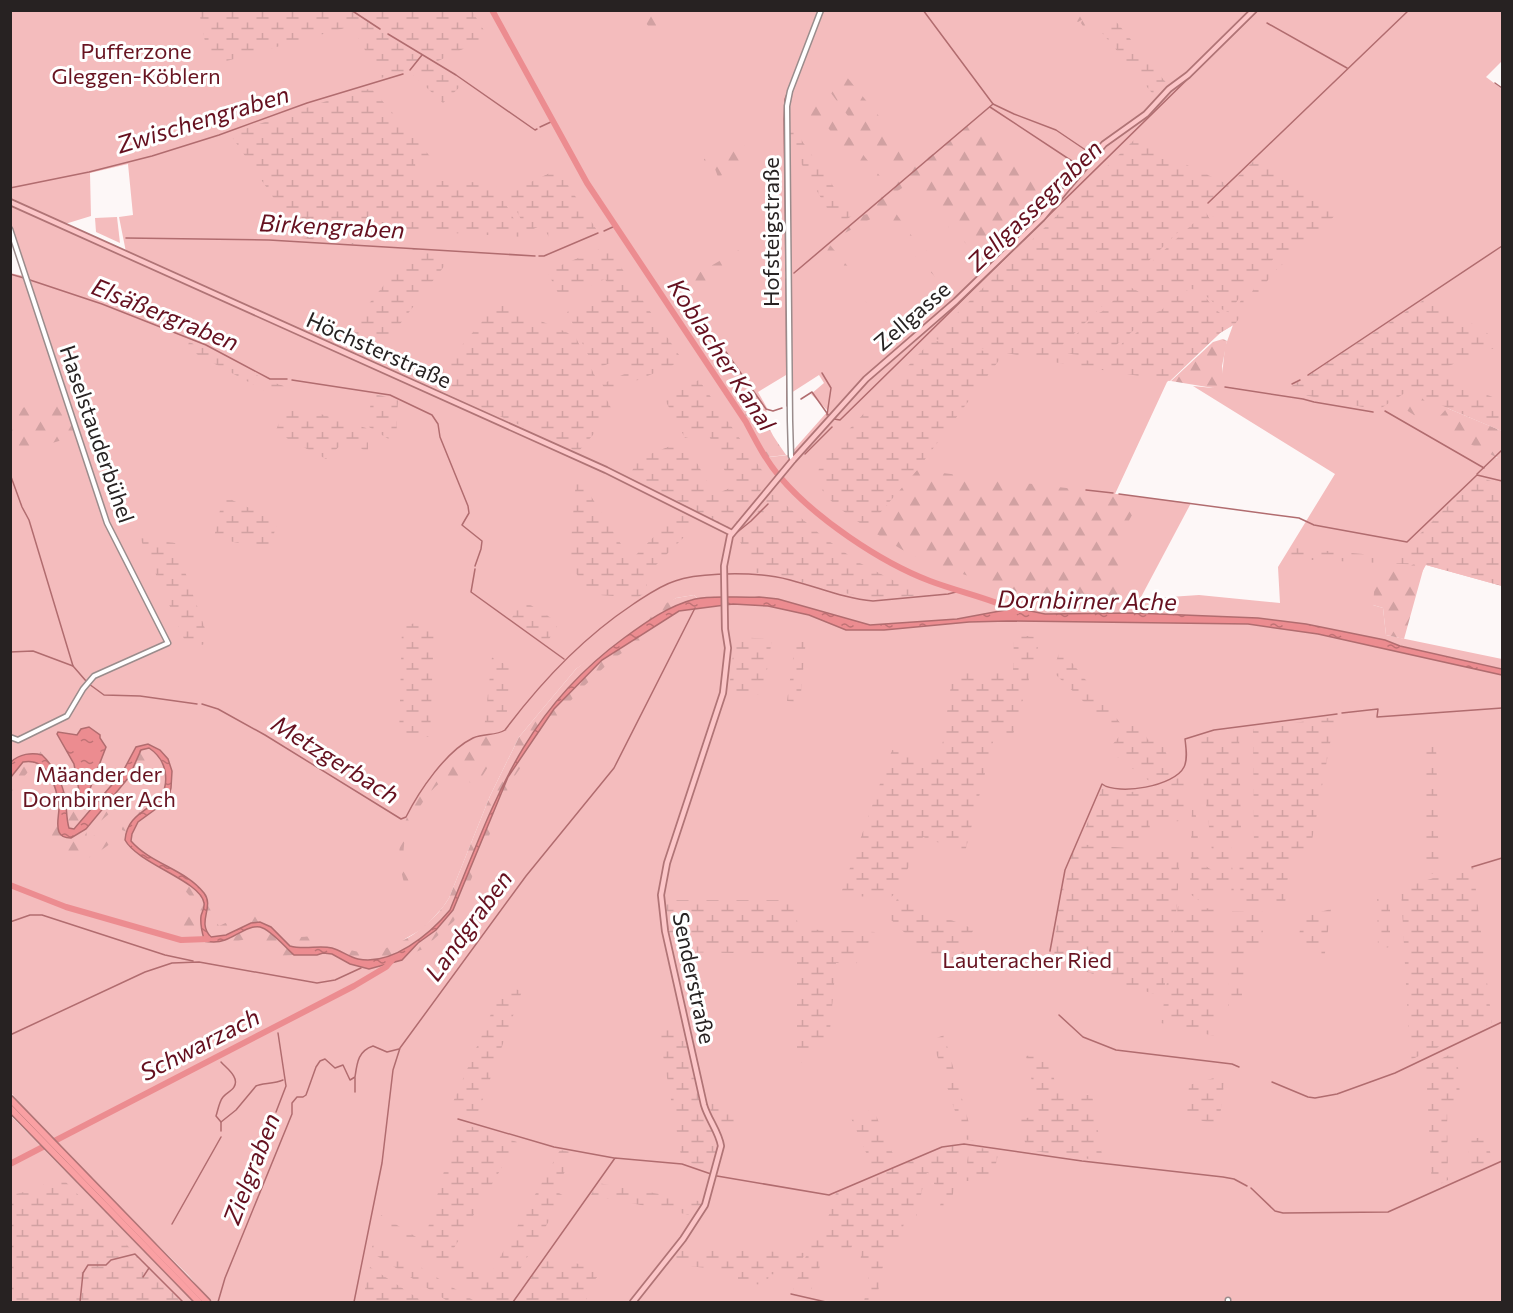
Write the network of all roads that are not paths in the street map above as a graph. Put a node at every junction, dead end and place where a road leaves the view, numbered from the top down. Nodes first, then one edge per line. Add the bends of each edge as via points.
1 (821, 10) edge
2 (1254, 10) edge
3 (10, 202) edge
4 (10, 229) edge
5 (793, 460) junction
6 (732, 533) junction
7 (10, 736) edge
8 (10, 1099) edge
9 (10, 1108) edge
10 (43, 1139) junction
11 (52, 1148) junction
12 (199, 1302) edge
13 (207, 1302) edge
14 (633, 1302) edge

1 - 5 street, Hofsteigstraße via 787,106
2 - 5 main road, Zellgasse via 1146,114 1104,144 1042,218 956,301 872,373
3 - 6 main road, Höchsterstraße via 606,470
4 - 7 street, Haselstauderbühel via 107,523 168,643 94,676 67,716 18,740
5 - 6 main road, Zellgasse
6 - 14 main road, Senderstraße via 724,572 728,651 723,693 667,863 661,895 665,931 704,1105 721,1146 705,1205
8 - 10 highway
9 - 10 highway
10 - 11 highway
11 - 12 highway
11 - 13 highway

